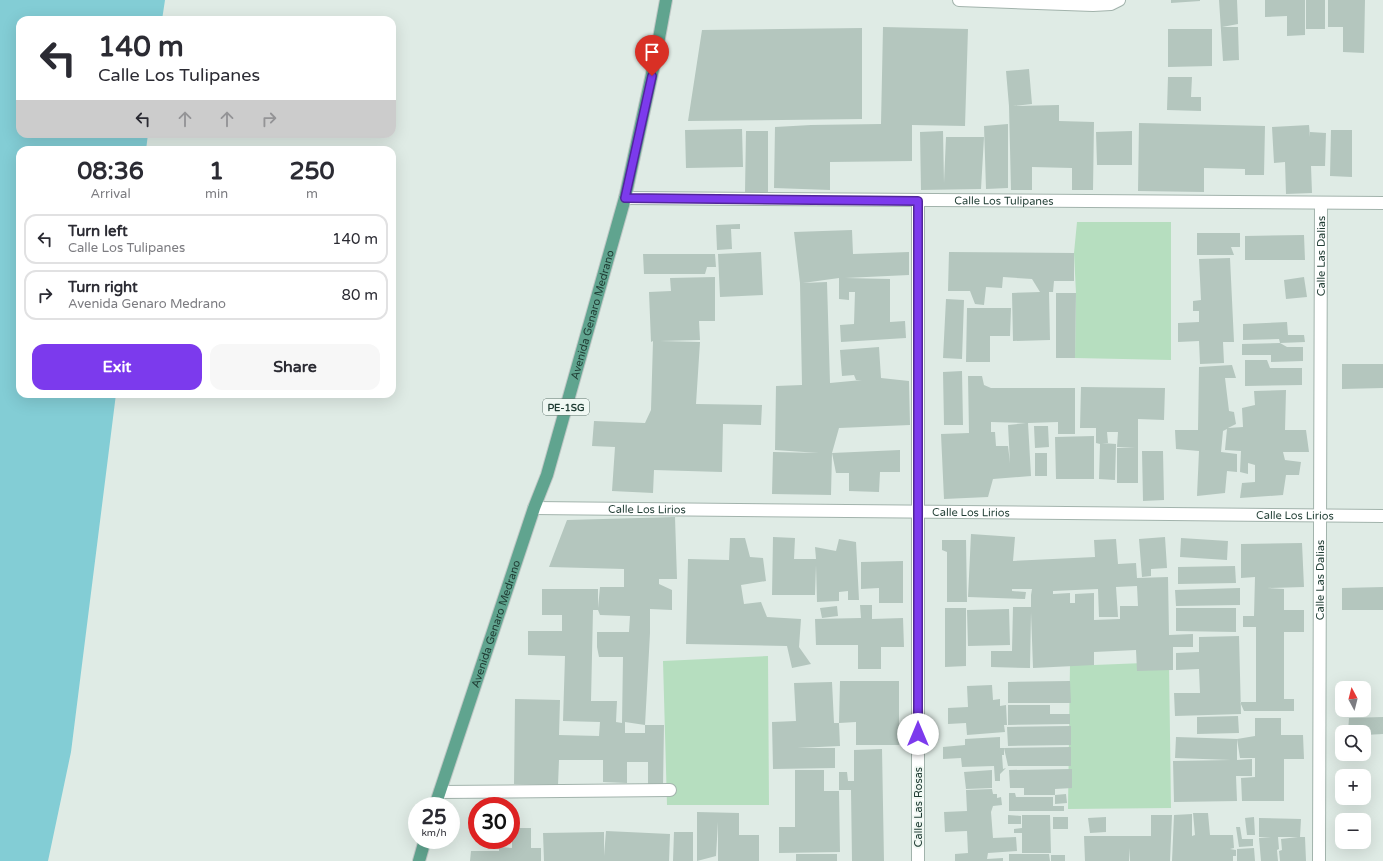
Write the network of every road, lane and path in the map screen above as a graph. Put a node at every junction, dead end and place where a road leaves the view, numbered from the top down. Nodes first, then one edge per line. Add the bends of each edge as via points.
1 (666, 0) edge
2 (959, 0) edge
3 (1119, 0) edge
4 (625, 198) junction
5 (918, 201) junction
6 (1321, 203) junction
7 (1383, 203) edge
8 (534, 508) junction
9 (918, 512) junction
10 (1320, 516) junction
11 (1383, 516) edge
12 (670, 790) dead end
13 (440, 792) junction
14 (439, 797) edge
15 (422, 849) edge
16 (419, 861) edge
17 (918, 861) edge
18 (1319, 861) edge

1 - 4 main road, Avenida Genaro Medrano / PE-1SG via 656,60
2 - 3 street via 1093,5 1111,4
4 - 5 street, Calle Los Tulipanes
4 - 8 main road, Avenida Genaro Medrano / PE-1SG via 547,475
5 - 6 street, Calle Los Tulipanes
5 - 9 street, Calle Las Rosas
6 - 7 street, Calle Los Tulipanes
6 - 10 street, Calle Las Dalias
8 - 9 street, Calle Los Lirios
8 - 13 main road, Avenida Genaro Medrano / PE-1SG
9 - 10 street, Calle Los Lirios
9 - 17 street, Calle Las Rosas
10 - 11 street, Calle Los Lirios
10 - 18 street, Calle Las Dalias
12 - 13 street
13 - 14 main road, Avenida Genaro Medrano / PE-1SG
15 - 16 main road

